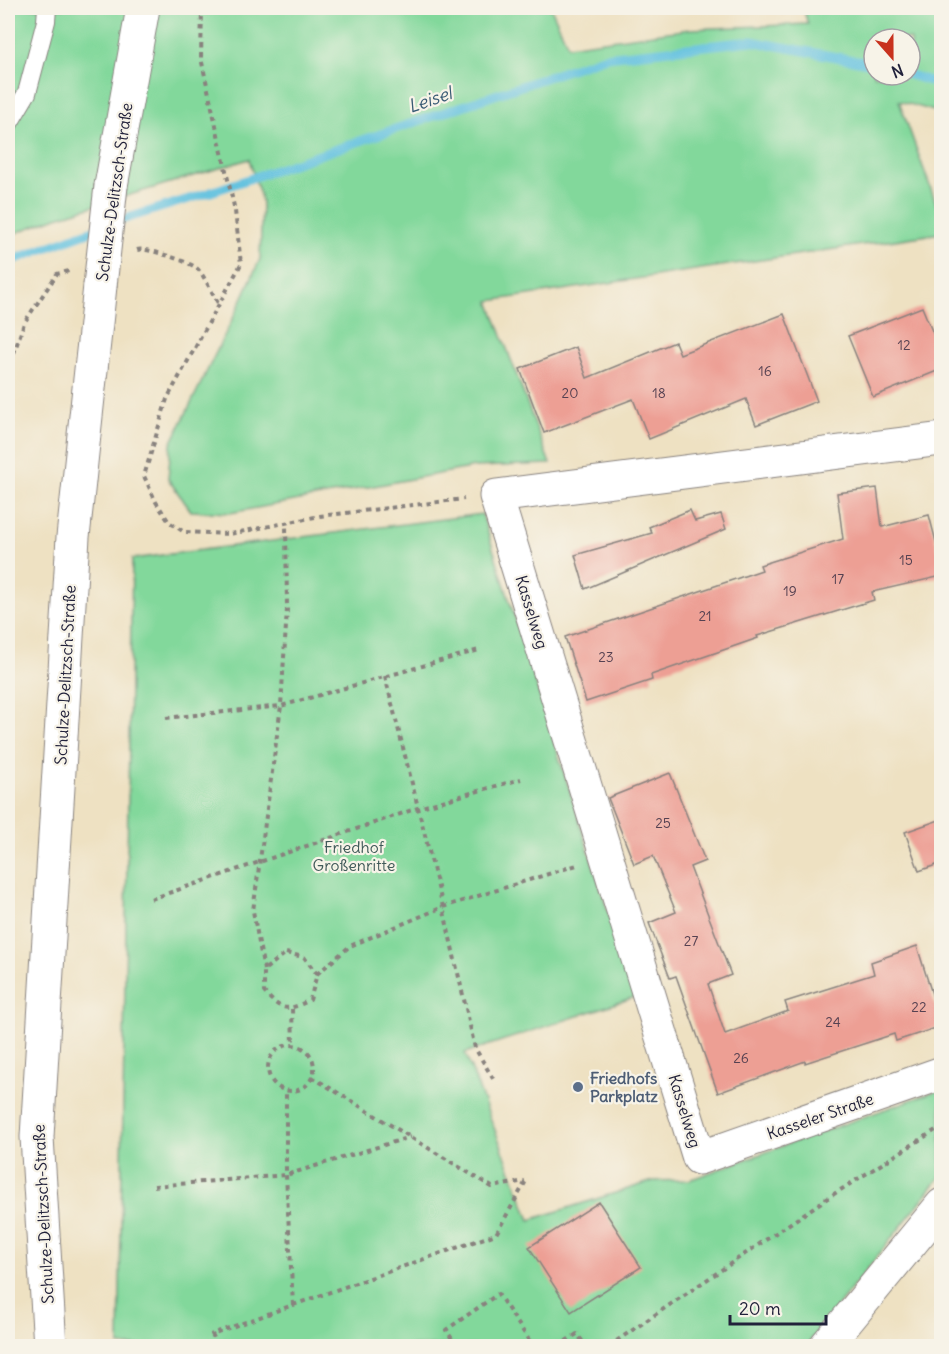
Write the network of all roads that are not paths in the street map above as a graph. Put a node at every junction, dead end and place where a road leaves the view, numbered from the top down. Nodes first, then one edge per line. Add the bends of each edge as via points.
1 (46, 8) edge
2 (143, 8) edge
3 (8, 125) edge
4 (942, 439) edge
5 (942, 1073) edge
6 (699, 1158) joint
7 (942, 1205) edge
8 (51, 1347) edge
9 (826, 1347) edge

1 - 3 lane via 27,93
2 - 8 street, Schulze-Delitzsch-Straße, bridge via 111,186 73,537 37,1137
4 - 6 street, Kasselweg via 496,496
5 - 6 street, Kasseler Straße
7 - 9 street

